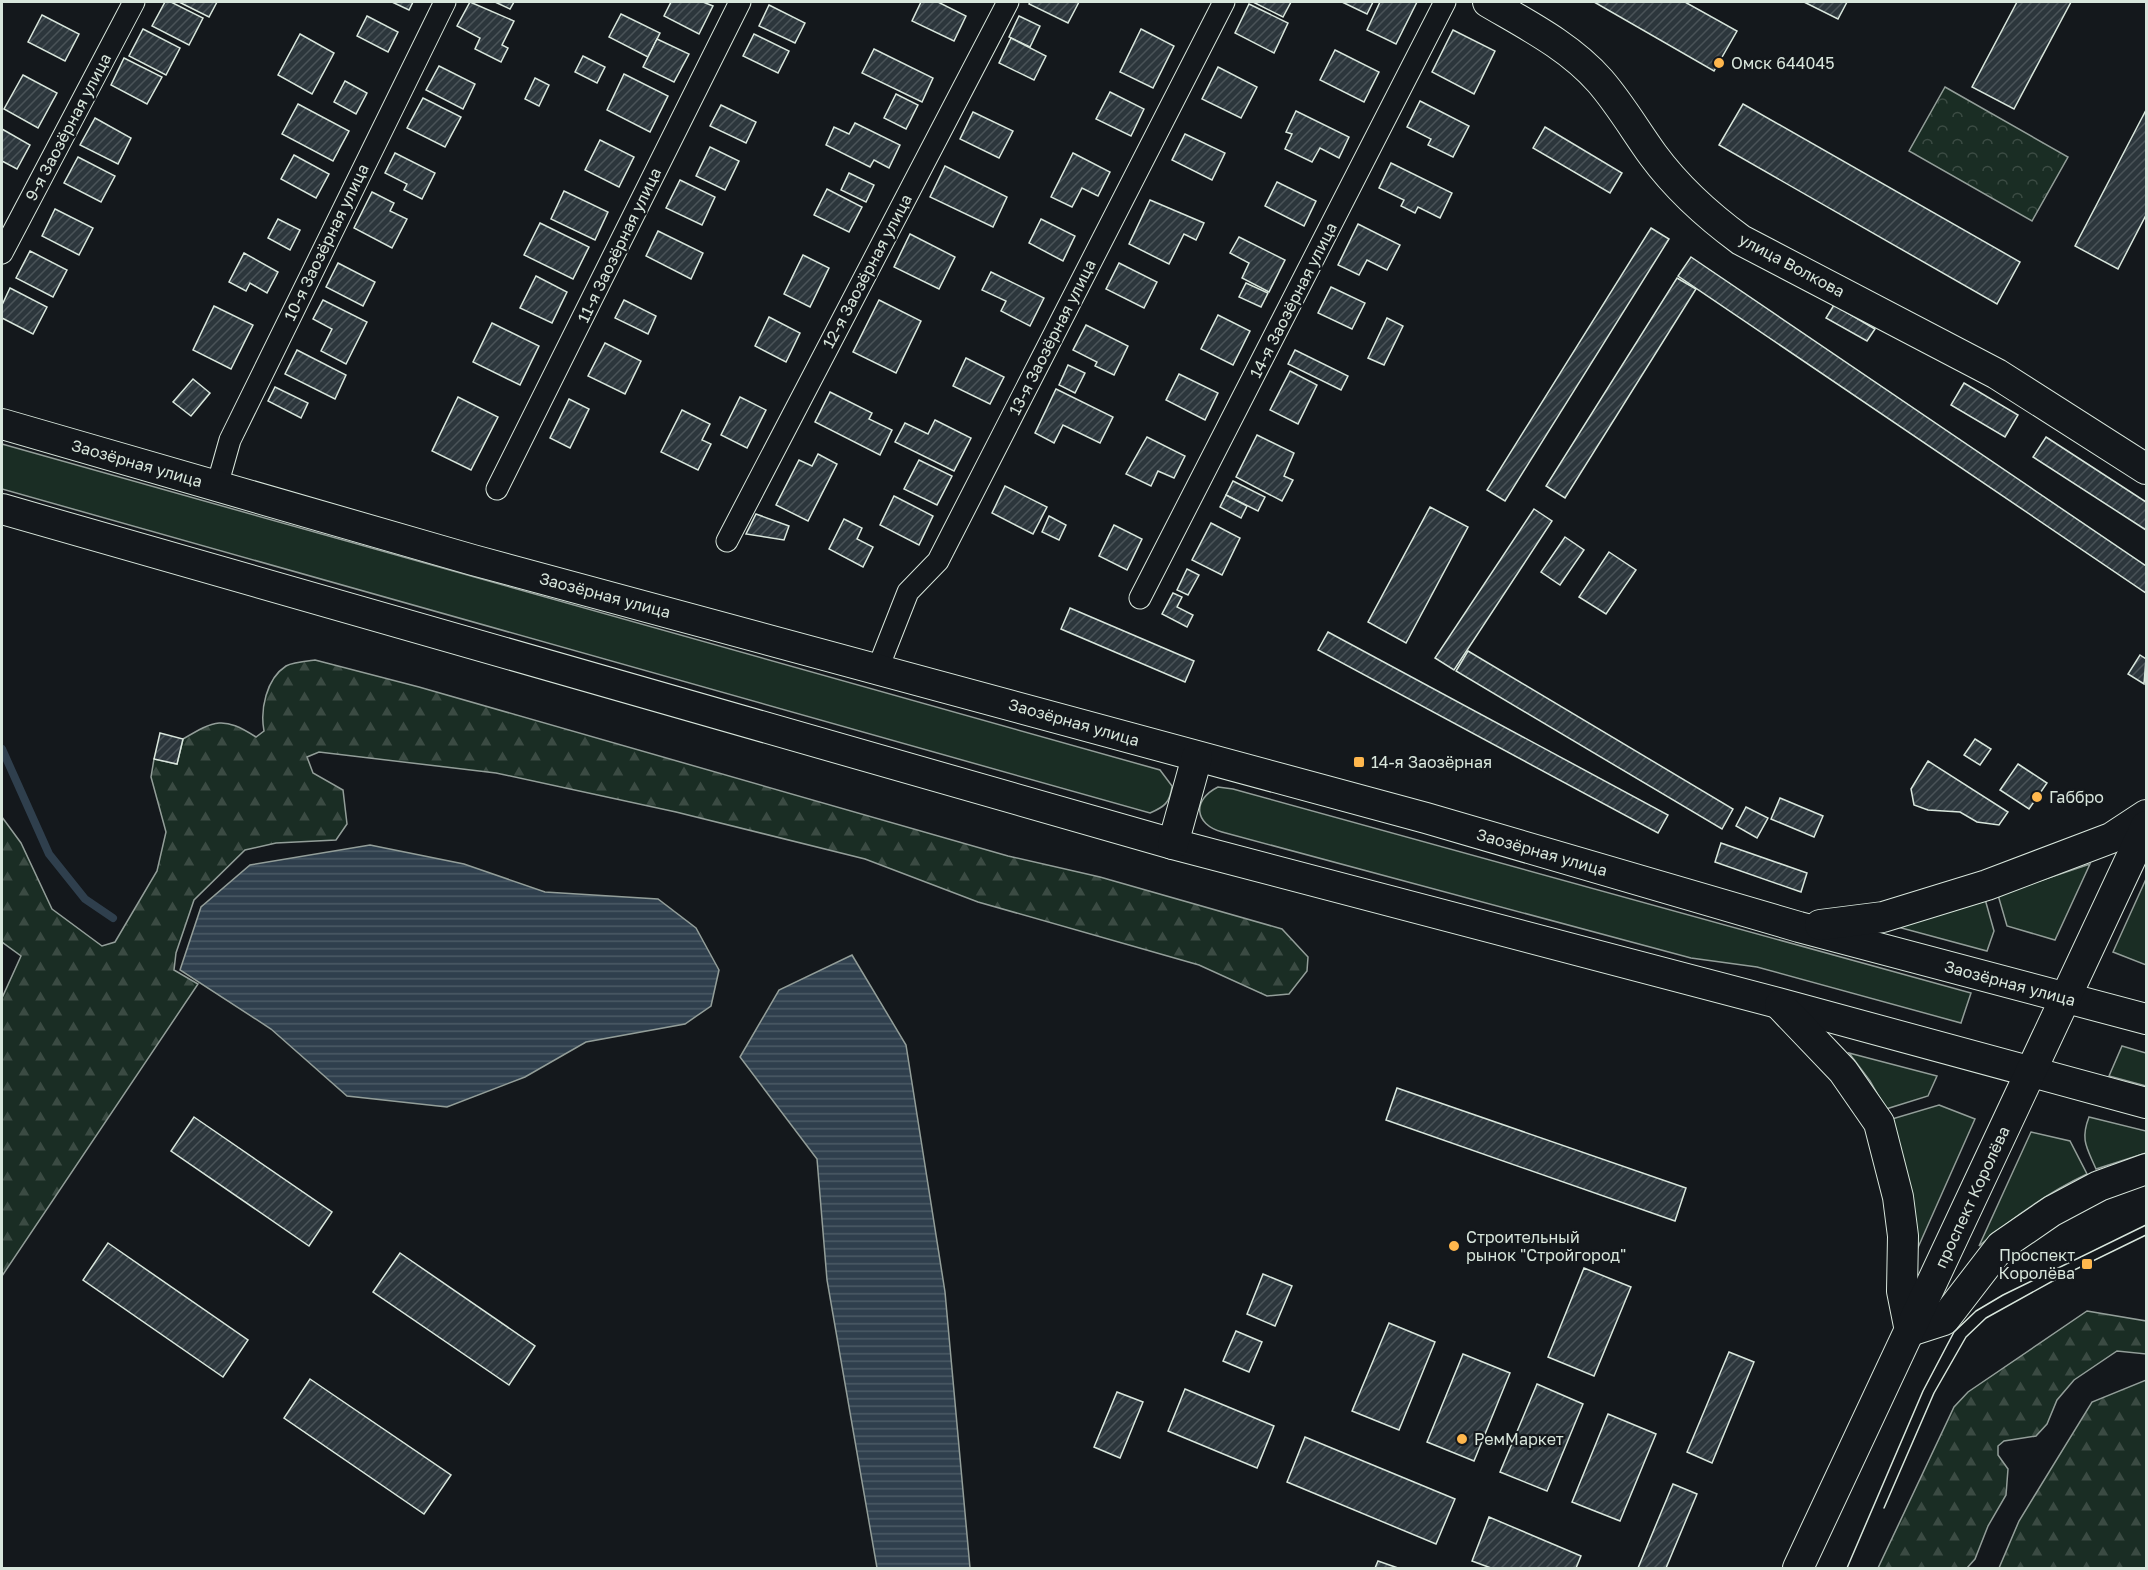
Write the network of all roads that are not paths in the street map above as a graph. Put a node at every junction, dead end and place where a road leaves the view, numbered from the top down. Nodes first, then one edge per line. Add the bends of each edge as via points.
1 (134, 2) edge
2 (445, 2) edge
3 (740, 2) edge
4 (1008, 2) edge
5 (1224, 2) edge
6 (1445, 2) edge
7 (1488, 2) edge
8 (2, 253) edge
9 (2, 424) edge
10 (2146, 469) edge
11 (217, 486) junction
12 (497, 489) dead end
13 (2, 509) edge
14 (727, 541) dead end
15 (1140, 598) dead end
16 (878, 668) junction
17 (1197, 757) junction
18 (2146, 815) edge
19 (2146, 826) edge
20 (1173, 844) junction
21 (1799, 927) junction
22 (2066, 997) junction
23 (1778, 1003) junction
24 (2146, 1019) edge
25 (2031, 1072) junction
26 (2146, 1103) edge
27 (2146, 1169) edge
28 (1910, 1331) junction
29 (1798, 1569) edge

1 - 8 street, 9-я Заозёрная улица
2 - 11 street, 10-я Заозёрная улица via 230,440
3 - 12 street, 11-я Заозёрная улица
4 - 14 street, 12-я Заозёрная улица
5 - 16 street, 13-я Заозёрная улица via 938,561 908,592
6 - 15 street, 14-я Заозёрная улица
7 - 10 main road, улица Волкова via 1574,56 1599,80 1653,155 1707,215 1741,240 1996,374
9 - 11 main road, Заозёрная улица
11 - 16 main road, Заозёрная улица via 472,560
13 - 20 main road
16 - 17 main road, Заозёрная улица
17 - 20 main road
17 - 21 main road, Заозёрная улица via 1426,818
18 - 21 main road via 2111,838 1987,885 1883,917
19 - 22 main road, проспект Королёва
20 - 23 main road
21 - 22 main road, Заозёрная улица
22 - 24 main road, Заозёрная улица
22 - 25 main road, проспект Королёва
23 - 25 main road
23 - 28 main road via 1844,1071 1879,1123 1898,1197 1903,1236 1902,1291
25 - 26 main road
25 - 28 main road, проспект Королёва
27 - 28 main road via 2099,1186 2001,1245 1944,1320
28 - 29 main road, проспект Королёва

